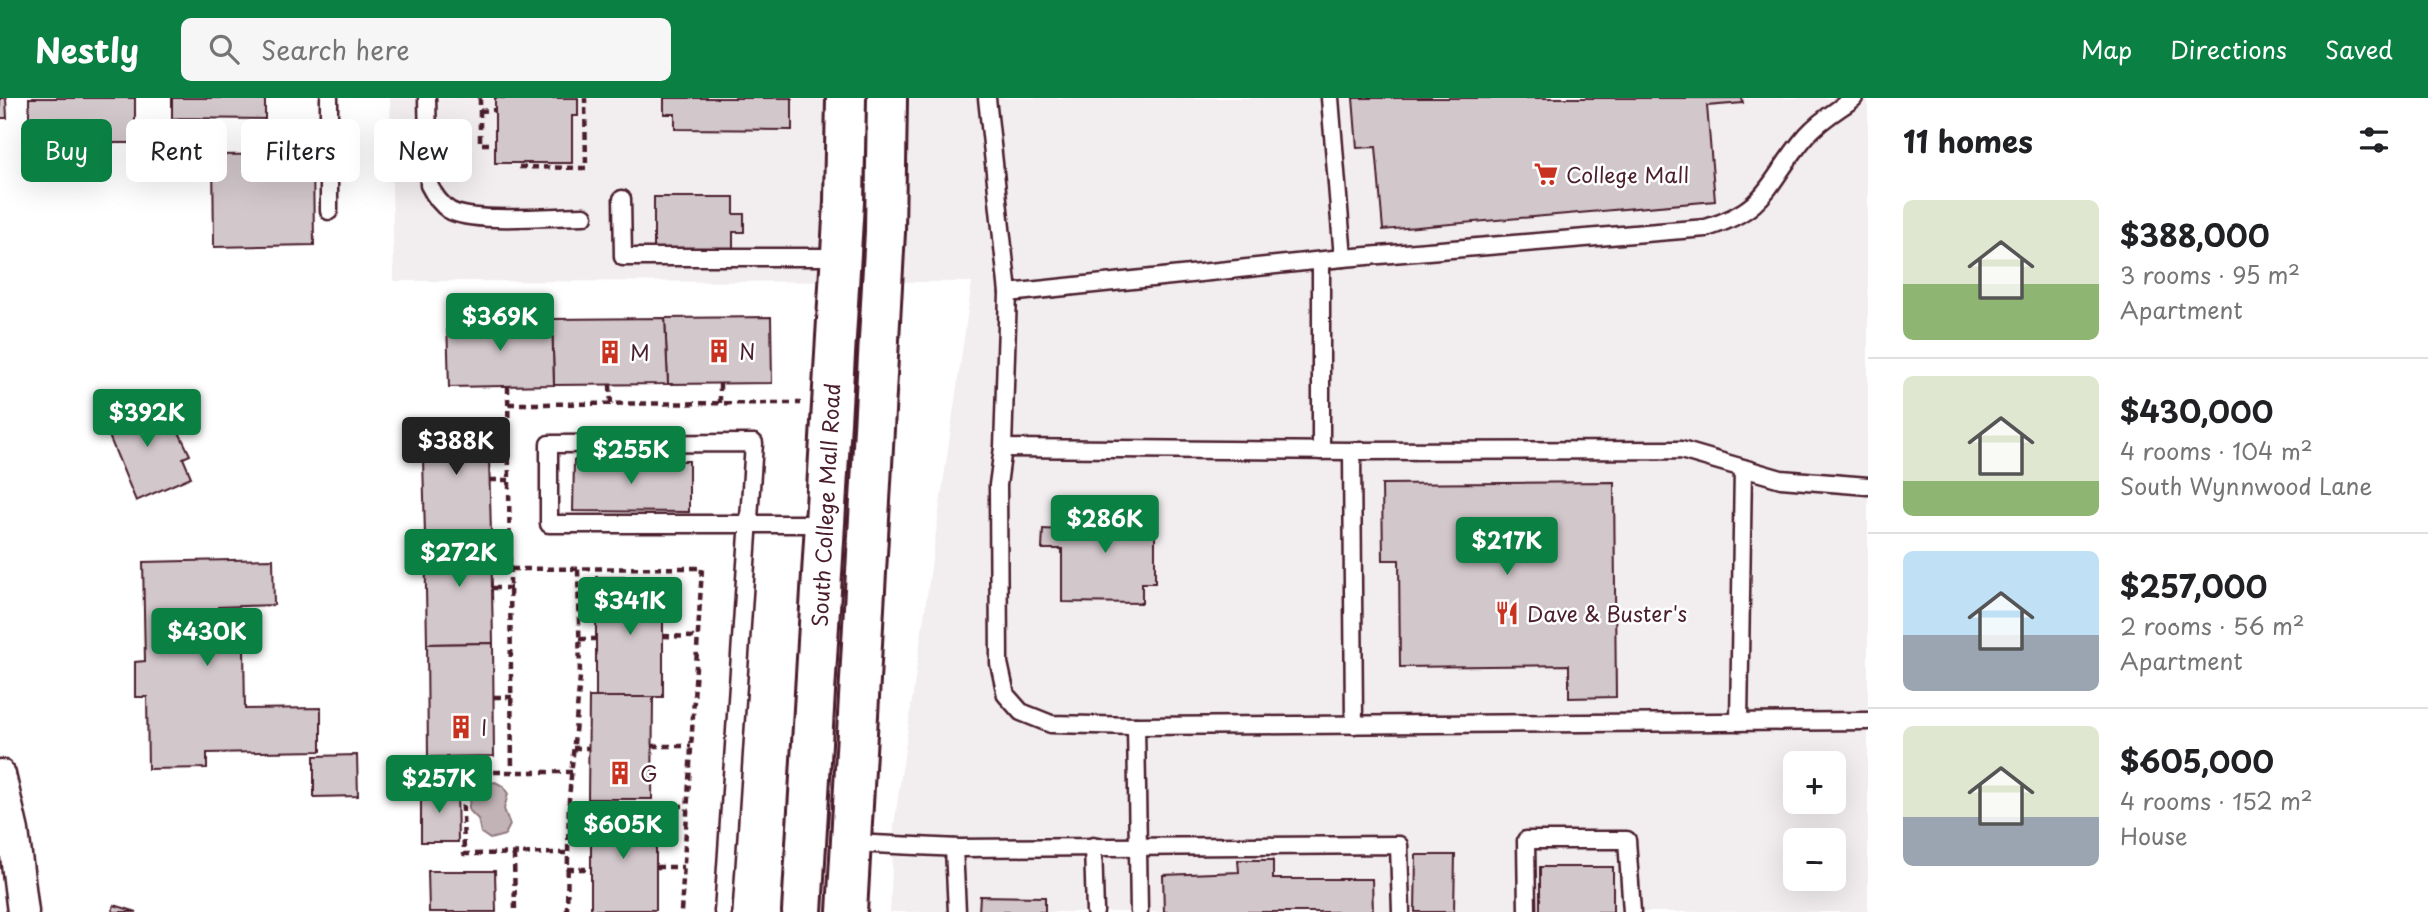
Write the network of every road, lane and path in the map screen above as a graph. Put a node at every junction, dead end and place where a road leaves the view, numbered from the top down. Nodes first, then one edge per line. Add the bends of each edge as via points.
1 (329, 98) edge
2 (427, 98) edge
3 (480, 98) edge
4 (585, 98) edge
5 (846, 98) edge
6 (887, 98) edge
7 (987, 98) edge
8 (1331, 98) edge
9 (1854, 98) edge
10 (495, 110) dead end
11 (480, 111) junction
12 (495, 144) dead end
13 (846, 145) junction
14 (887, 146) junction
15 (519, 167) dead end
16 (622, 199) dead end
17 (329, 211) dead end
18 (584, 216) dead end
19 (840, 257) junction
20 (1343, 258) junction
21 (1321, 261) junction
22 (883, 273) junction
23 (1008, 293) junction
24 (720, 384) dead end
25 (610, 385) dead end
26 (508, 386) dead end
27 (720, 403) junction
28 (804, 403) dead end
29 (508, 404) junction
30 (611, 404) junction
31 (1003, 448) junction
32 (1321, 451) junction
33 (1352, 451) junction
34 (1743, 468) junction
35 (490, 480) dead end
36 (509, 480) junction
37 (1868, 486) edge
38 (749, 524) junction
39 (823, 524) junction
40 (510, 569) junction
41 (578, 569) junction
42 (492, 588) dead end
43 (510, 588) junction
44 (663, 636) dead end
45 (698, 637) junction
46 (579, 639) junction
47 (596, 639) dead end
48 (494, 697) dead end
49 (512, 697) junction
50 (1868, 721) edge
51 (1740, 722) junction
52 (1354, 725) junction
53 (1136, 726) junction
54 (652, 746) dead end
55 (691, 746) junction
56 (573, 748) junction
57 (589, 748) dead end
58 (512, 772) junction
59 (572, 772) junction
60 (0, 775) edge
61 (568, 806) junction
62 (687, 806) junction
63 (852, 843) junction
64 (1138, 845) junction
65 (1093, 846) junction
66 (954, 848) junction
67 (514, 853) junction
68 (566, 853) junction
69 (656, 867) dead end
70 (683, 867) junction
71 (567, 869) junction
72 (591, 869) dead end
73 (23, 912) edge
74 (515, 912) edge
75 (567, 912) edge
76 (681, 912) edge
77 (723, 912) edge
78 (802, 912) edge
79 (847, 912) edge
80 (957, 912) edge
81 (1095, 912) edge
82 (1139, 912) edge
83 (1401, 912) edge
84 (1527, 912) edge
85 (1632, 912) edge

1 - 17 lane
2 - 18 lane via 429,185 451,211 482,217
3 - 11 path
4 - 15 path via 586,168
5 - 13 main road, South College Mall Road
6 - 14 main road
7 - 23 lane
8 - 20 lane
9 - 20 lane via 1826,116 1807,136 1757,204 1727,222 1706,228
10 - 11 path
11 - 12 path via 480,144
13 - 14 main road
13 - 19 main road, South College Mall Road
14 - 22 main road
16 - 19 lane via 623,257
19 - 22 main road
19 - 39 main road, South College Mall Road
20 - 21 lane
21 - 23 lane
21 - 32 lane
22 - 63 main road
23 - 31 lane
24 - 27 path
25 - 30 path
26 - 29 path
27 - 28 path
27 - 30 path
29 - 30 path
29 - 36 path
31 - 32 lane
31 - 53 lane via 998,485 999,649 1006,695 1021,712 1051,724
32 - 33 lane
33 - 34 lane via 1681,450
33 - 52 lane
34 - 37 lane via 1781,479
34 - 51 lane
35 - 36 path
36 - 40 path
38 - 38 lane via 549,524 549,444 754,443
38 - 39 lane
38 - 77 lane
39 - 78 main road, South College Mall Road
40 - 41 path
40 - 43 path
41 - 45 path via 702,568
41 - 46 path
42 - 43 path
43 - 49 path
44 - 45 path
45 - 55 path
46 - 47 path
46 - 56 path
48 - 49 path
49 - 58 path
50 - 51 lane
51 - 52 lane
52 - 53 lane
53 - 64 lane
54 - 55 path
55 - 62 path
56 - 57 path
56 - 59 path
58 - 59 path
58 - 67 path via 462,772 464,854
59 - 61 path
60 - 73 street via 18,857
61 - 62 path
61 - 68 path
62 - 70 path
63 - 66 lane
63 - 79 main road
64 - 65 lane
64 - 82 lane
64 - 83 lane via 1399,845
65 - 66 lane
65 - 81 lane
66 - 80 lane
67 - 68 path
67 - 74 path
68 - 71 path
69 - 70 path
70 - 76 path
71 - 72 path
71 - 75 path
84 - 85 lane via 1526,840 1627,840

